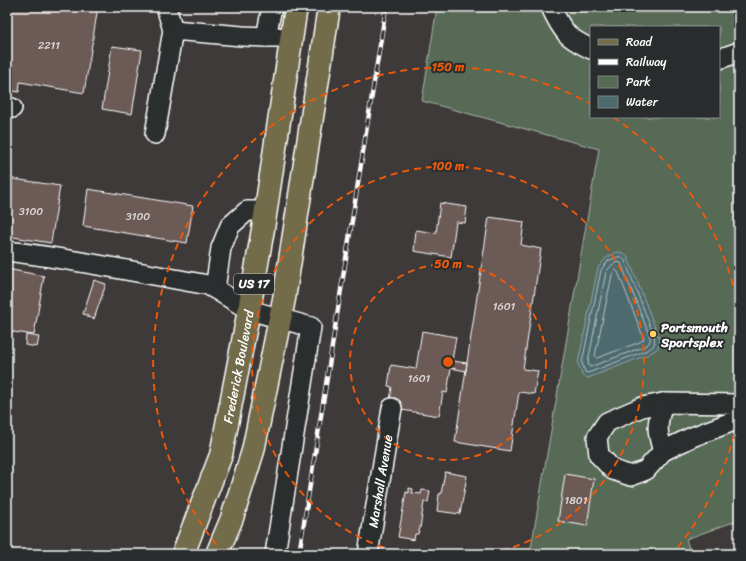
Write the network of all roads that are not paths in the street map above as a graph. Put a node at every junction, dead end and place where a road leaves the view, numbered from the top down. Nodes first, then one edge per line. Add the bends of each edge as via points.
1 (166, 7) edge
2 (272, 7) edge
3 (296, 7) edge
4 (329, 7) edge
5 (551, 7) edge
6 (172, 30) junction
7 (266, 37) junction
8 (292, 38) junction
9 (590, 48) edge
10 (739, 52) edge
11 (720, 59) edge
12 (156, 134) dead end
13 (265, 211) junction
14 (7, 251) edge
15 (215, 289) junction
16 (249, 310) junction
17 (280, 319) junction
18 (663, 403) junction
19 (739, 404) edge
20 (392, 408) dead end
21 (739, 419) edge
22 (663, 451) junction
23 (184, 554) edge
24 (217, 554) edge
25 (275, 554) edge
26 (368, 554) edge

1 - 6 street
2 - 7 street
3 - 8 main road, Frederick Boulevard / US 17
4 - 17 main road, US 17
5 - 9 street via 567,34
6 - 7 street
6 - 12 street
7 - 8 street
8 - 13 main road, Frederick Boulevard / US 17
10 - 11 street
13 - 15 street via 247,211 230,226 221,248
13 - 16 main road, Frederick Boulevard / US 17
14 - 15 street via 208,285
15 - 16 street
16 - 17 street
16 - 23 main road, Frederick Boulevard / US 17 via 220,455
17 - 24 main road, US 17 via 253,451 232,518
17 - 25 street via 311,327
18 - 19 street
18 - 22 street via 658,420 658,438
18 - 22 street via 642,407 607,422 597,437 599,455 613,470 631,476 646,470
20 - 26 street, Marshall Avenue
21 - 22 street

